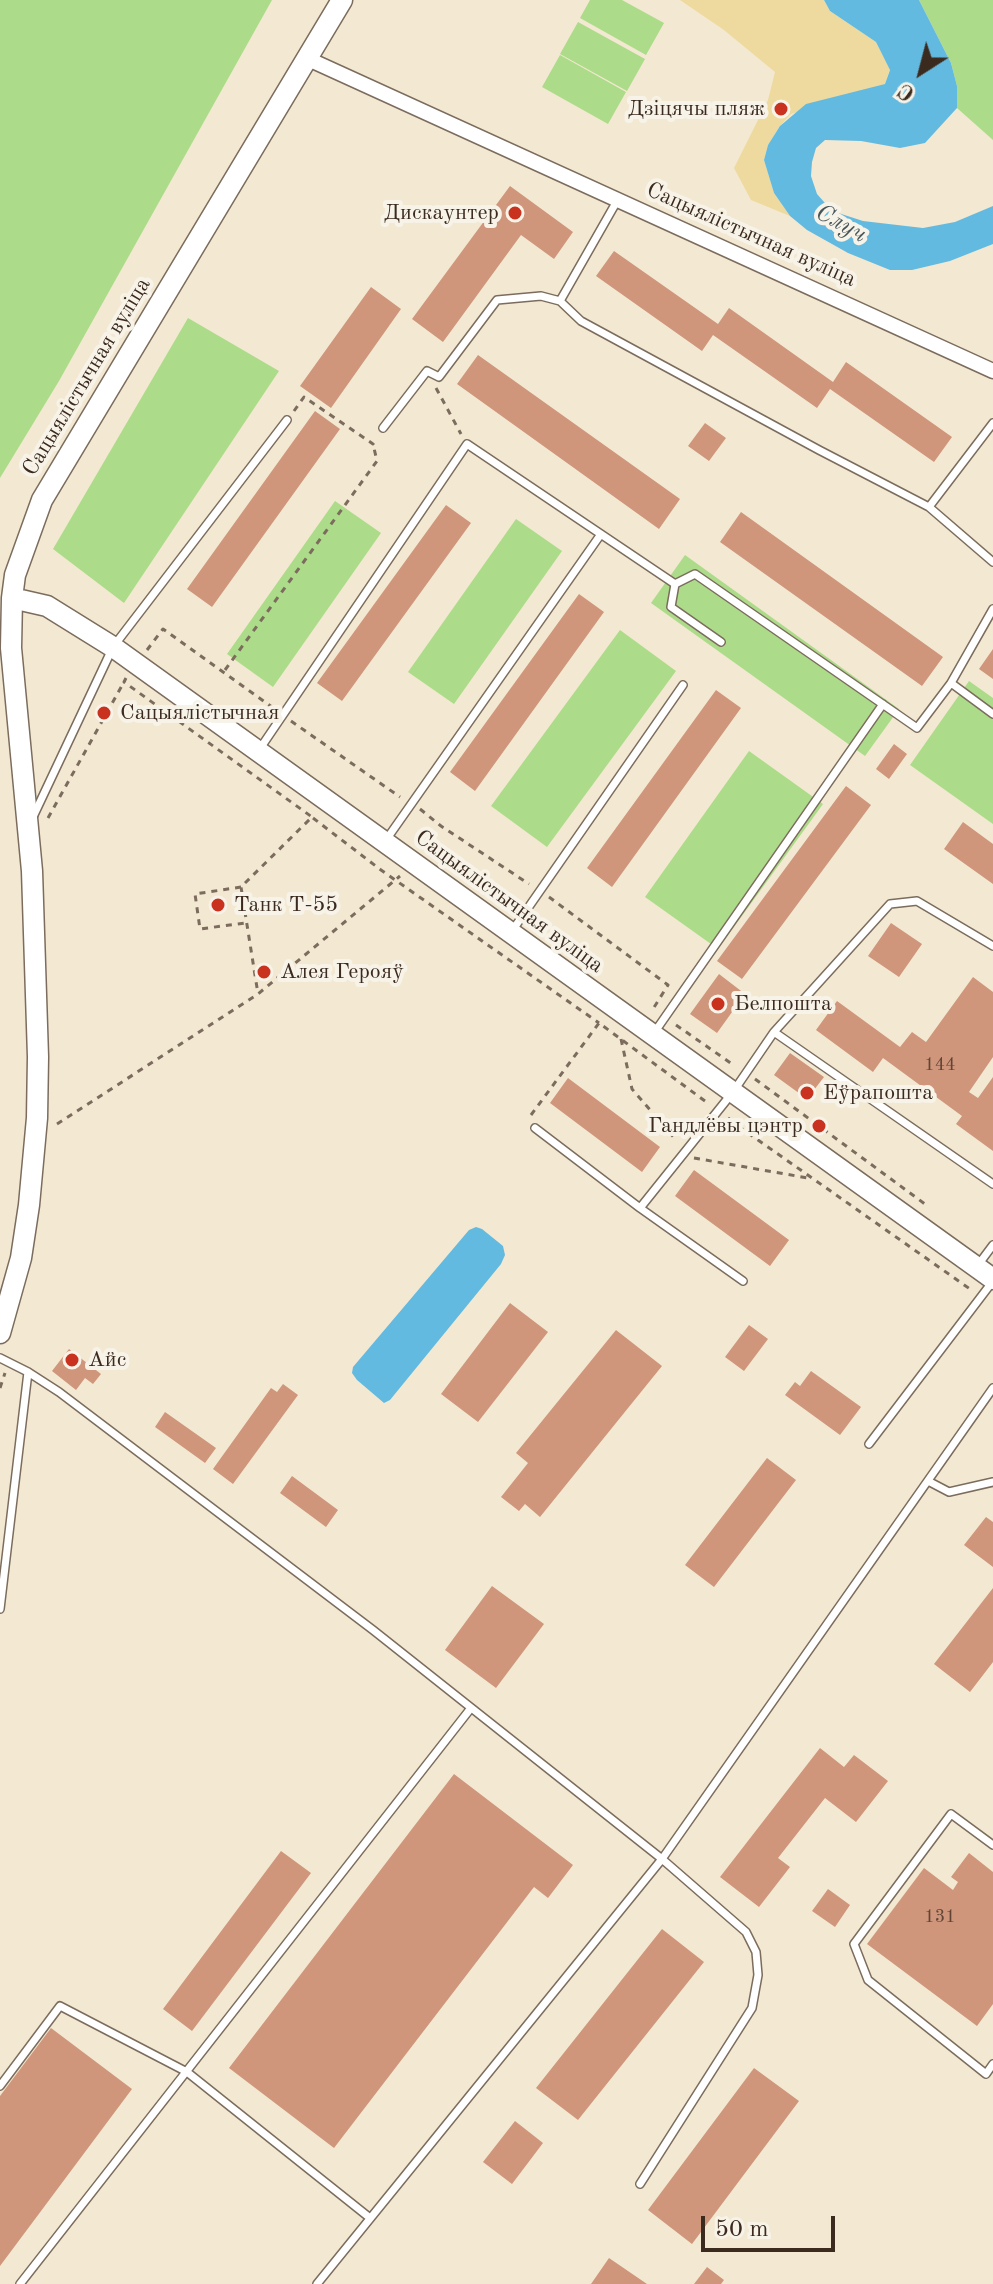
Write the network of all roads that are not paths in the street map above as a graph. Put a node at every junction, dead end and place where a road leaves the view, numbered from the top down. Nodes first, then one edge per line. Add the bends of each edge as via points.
1 (342, 0) edge
2 (306, 58) junction
3 (617, 201) junction
4 (560, 301) junction
5 (993, 371) edge
6 (287, 420) road end
7 (993, 423) edge
8 (383, 428) road end
9 (929, 507) junction
10 (601, 534) junction
11 (993, 562) edge
12 (675, 584) junction
13 (12, 598) junction
14 (993, 609) edge
15 (721, 642) dead end
16 (113, 647) junction
17 (7, 677) edge
18 (951, 683) junction
19 (683, 685) dead end
20 (883, 704) junction
21 (993, 714) edge
22 (258, 751) junction
23 (28, 828) junction
24 (385, 842) junction
25 (511, 933) junction
26 (993, 946) edge
27 (774, 1032) junction
28 (652, 1034) junction
29 (733, 1092) junction
30 (535, 1128) road end
31 (993, 1184) edge
32 (640, 1208) junction
33 (993, 1245) edge
34 (988, 1276) edge
35 (743, 1281) dead end
36 (0, 1333) edge
37 (0, 1358) edge
38 (28, 1372) junction
39 (993, 1388) edge
40 (869, 1444) dead end
41 (928, 1481) junction
42 (993, 1482) edge
43 (0, 1609) edge
44 (471, 1708) junction
45 (993, 1845) edge
46 (662, 1859) junction
47 (993, 2064) edge
48 (187, 2072) junction
49 (0, 2086) edge
50 (640, 2184) dead end
51 (370, 2218) junction
52 (20, 2284) edge
53 (317, 2284) edge

1 - 2 main road
2 - 3 street, Сацыялістычная вуліца
2 - 13 main road, Сацыялістычная вуліца via 42,500 21,554
3 - 4 lane
3 - 5 street, Сацыялістычная вуліца
4 - 8 lane via 541,296 497,300 439,377 427,371
4 - 9 lane via 581,321
6 - 16 lane
7 - 9 lane
9 - 11 lane
10 - 12 lane
10 - 22 lane via 467,444
10 - 24 lane
12 - 15 lane via 671,607
12 - 20 lane via 695,574
13 - 16 main road, Сацыялістычная вуліца via 47,606
13 - 17 main road
14 - 18 lane
16 - 22 main road, Сацыялістычная вуліца
16 - 23 lane
17 - 23 main road
18 - 20 lane via 917,728
18 - 21 lane
19 - 25 lane
20 - 28 lane
22 - 24 main road, Сацыялістычная вуліца
23 - 36 main road via 37,1118 21,1258
24 - 25 main road, Сацыялістычная вуліца
25 - 28 main road, Сацыялістычная вуліца
26 - 27 lane via 917,901 890,904
27 - 29 lane
27 - 31 lane
28 - 29 main road, Сацыялістычная вуліца
29 - 32 lane
29 - 34 main road, Сацыялістычная вуліца
30 - 32 lane
32 - 35 lane
33 - 34 lane
34 - 40 lane via 981,1297
37 - 38 lane
38 - 43 lane
38 - 44 lane
39 - 41 lane
41 - 42 lane via 949,1492
41 - 46 lane
44 - 46 lane
44 - 48 lane
45 - 47 lane via 951,1814 854,1944 868,1980 986,2074
46 - 50 lane via 746,1932 756,1952 758,1975 752,2008
46 - 51 lane
48 - 49 lane via 60,2006
48 - 51 lane
48 - 52 lane
51 - 53 lane

